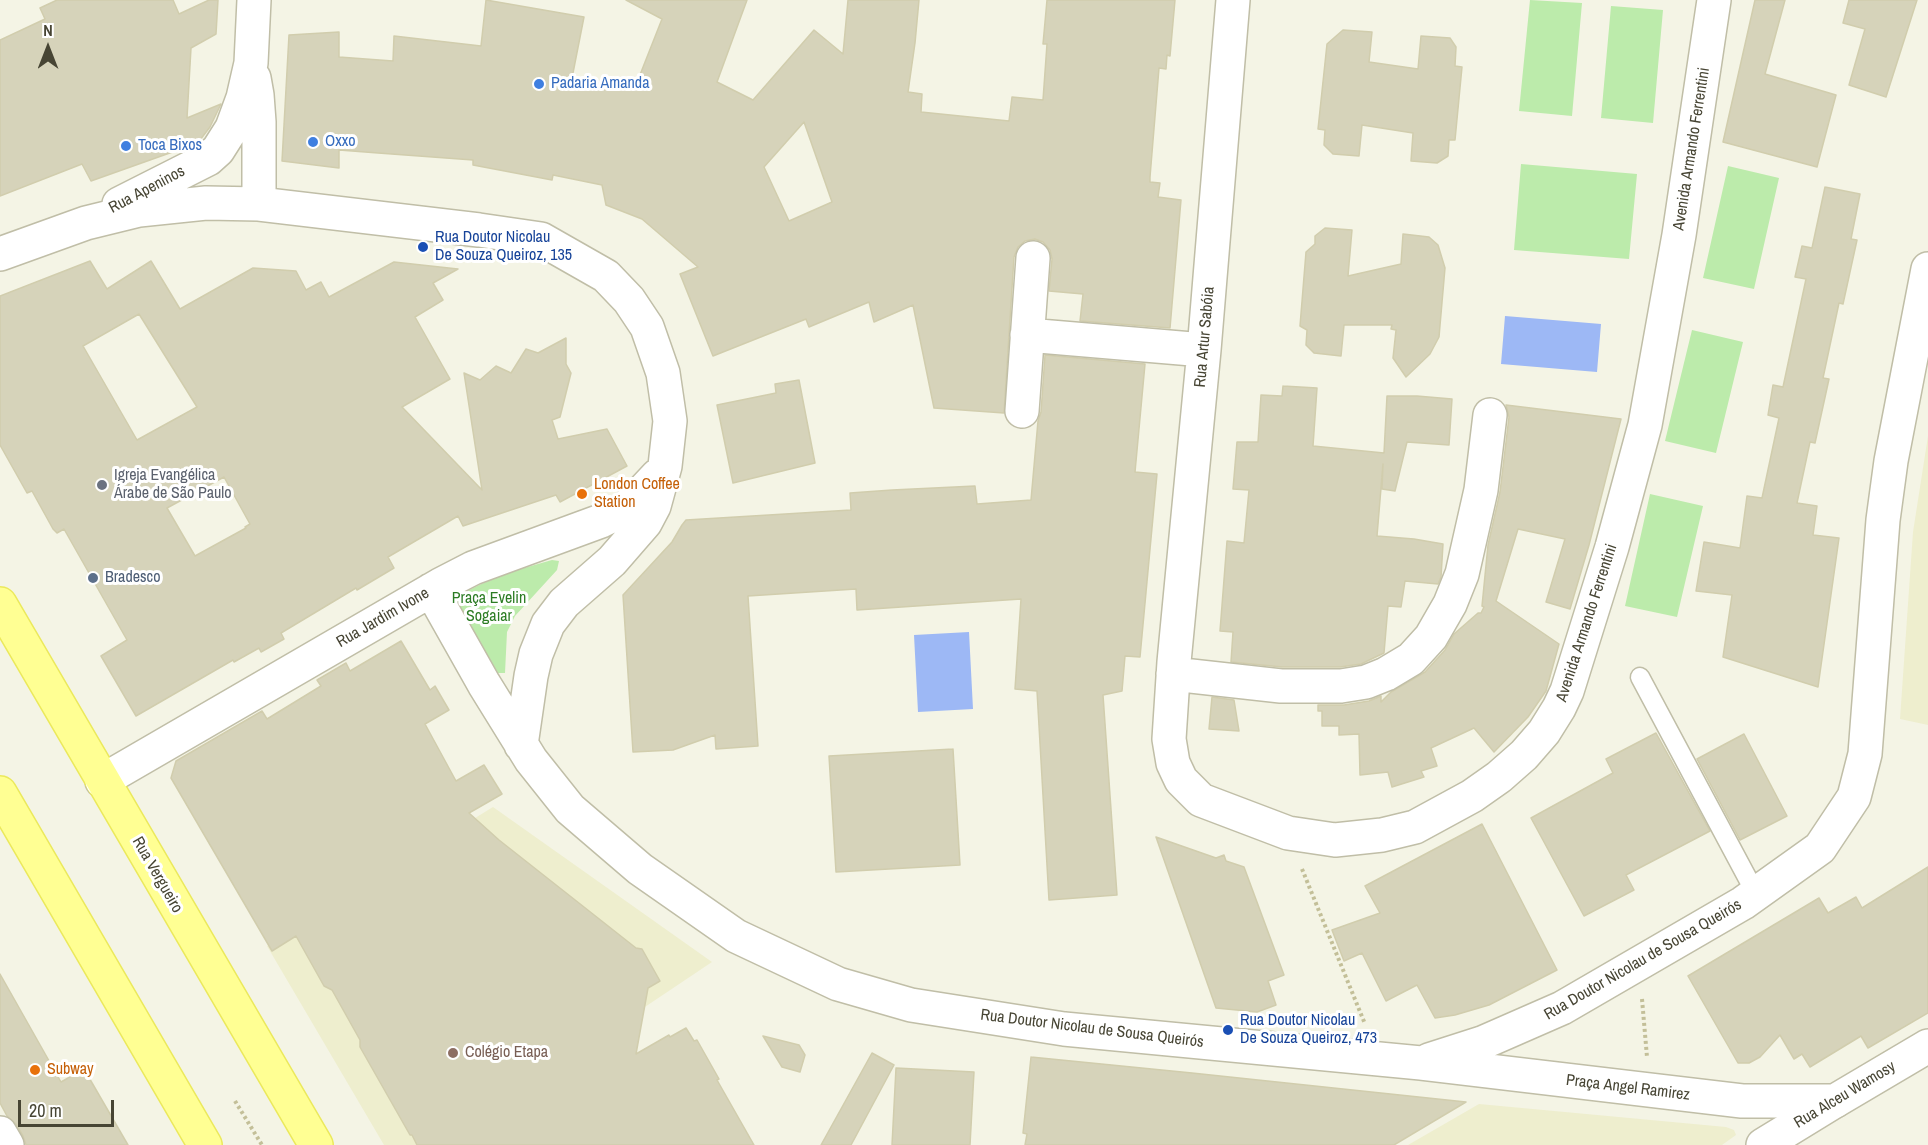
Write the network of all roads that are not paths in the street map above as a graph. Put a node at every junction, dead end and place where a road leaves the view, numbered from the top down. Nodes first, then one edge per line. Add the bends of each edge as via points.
1 (254, 0) edge
2 (1233, 0) edge
3 (1714, 0) edge
4 (251, 63) junction
5 (259, 204) junction
6 (86, 223) junction
7 (0, 254) edge
8 (1033, 258) dead end
9 (1928, 269) edge
10 (1027, 335) junction
11 (1204, 350) junction
12 (1022, 411) dead end
13 (1490, 415) dead end
14 (665, 466) junction
15 (431, 590) junction
16 (0, 604) edge
17 (1173, 675) junction
18 (1640, 677) dead end
19 (522, 745) junction
20 (102, 781) junction
21 (0, 793) edge
22 (1756, 894) junction
23 (1928, 1046) edge
24 (1421, 1063) junction
25 (1836, 1101) junction
26 (0, 1133) edge
27 (7, 1145) edge
28 (205, 1145) edge
29 (316, 1145) edge
30 (1763, 1145) edge

1 - 4 street, Rua Apeninos
2 - 11 street, Rua Artur Sabóia
3 - 17 street, Avenida Armando Ferrentini via 1646,424 1567,690 1544,732 1499,777 1414,827 1335,840 1288,833 1201,800 1181,780 1169,739
4 - 5 street, Rua Apeninos via 257,95
4 - 6 street, Rua Apeninos via 232,128 218,150 208,159
5 - 6 street via 173,205
5 - 14 street via 541,239 606,276 647,327 663,373 670,421
6 - 7 street
8 - 10 street
9 - 22 street, Rua Doutor Nicolau de Sousa Queirós via 1891,461 1864,754 1854,797 1820,848
10 - 11 street
10 - 12 street
11 - 17 street, Rua Artur Sabóia
13 - 17 street via 1481,490 1462,574 1431,637 1411,659 1366,682 1341,686 1281,686
14 - 15 street, Rua Jardim Ivone via 627,508 473,568
14 - 19 street via 645,523 612,561 564,603 548,624 531,676
15 - 19 street, Rua Doutor Nicolau de Sousa Queirós
15 - 20 street, Rua Jardim Ivone
16 - 20 main road, Rua Vergueiro
18 - 22 lane
19 - 24 street, Rua Doutor Nicolau de Sousa Queirós via 570,809 640,869 736,936 838,984 911,1005 1064,1029
20 - 29 main road, Rua Vergueiro
21 - 28 main road
22 - 24 street, Rua Doutor Nicolau de Sousa Queirós via 1562,1008
23 - 25 street, Rua Alceu Wamosy
24 - 25 street, Praça Angel Ramirez via 1742,1101
25 - 30 street, Rua Alceu Wamosy
26 - 27 street

